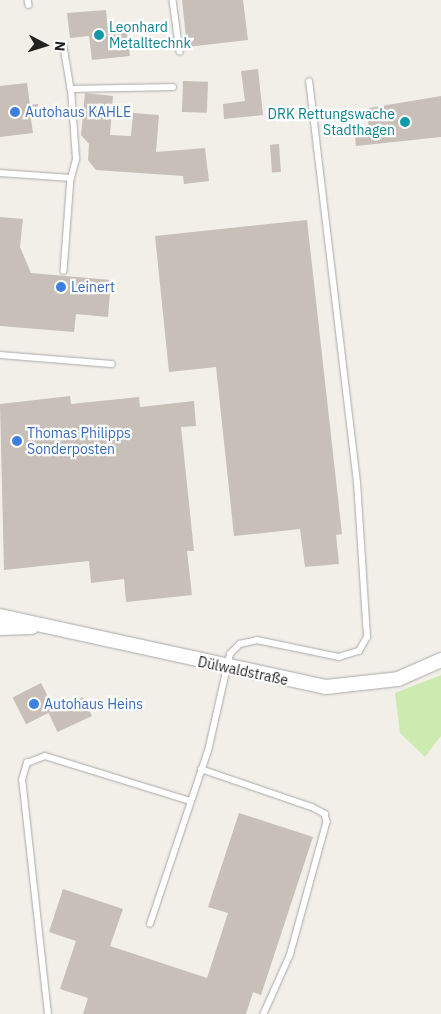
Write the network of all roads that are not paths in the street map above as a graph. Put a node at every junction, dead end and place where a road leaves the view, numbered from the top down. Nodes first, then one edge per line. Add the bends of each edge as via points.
1 (174, 0) edge
2 (64, 46) dead end
3 (180, 52) dead end
4 (309, 82) dead end
5 (173, 87) dead end
6 (71, 89) junction
7 (0, 173) edge
8 (70, 178) junction
9 (64, 271) dead end
10 (0, 355) edge
11 (112, 364) dead end
12 (1, 625) edge
13 (441, 660) edge
14 (226, 668) junction
15 (201, 769) junction
16 (190, 801) junction
17 (150, 924) dead end
18 (48, 1014) edge
19 (264, 1014) edge

1 - 3 lane
2 - 6 lane
4 - 14 lane via 358,483 367,637 359,651 339,658 257,640 240,644
5 - 6 lane
6 - 8 lane via 76,160
7 - 8 lane
8 - 9 lane
10 - 11 lane
12 - 14 street, Dülwaldstraße via 43,626
13 - 14 street, Dülwaldstraße via 398,678 350,687 298,683
14 - 15 lane
15 - 16 lane
15 - 19 lane via 312,807 325,814 328,822 290,956
16 - 17 lane
16 - 18 lane via 45,756 28,763 22,780

